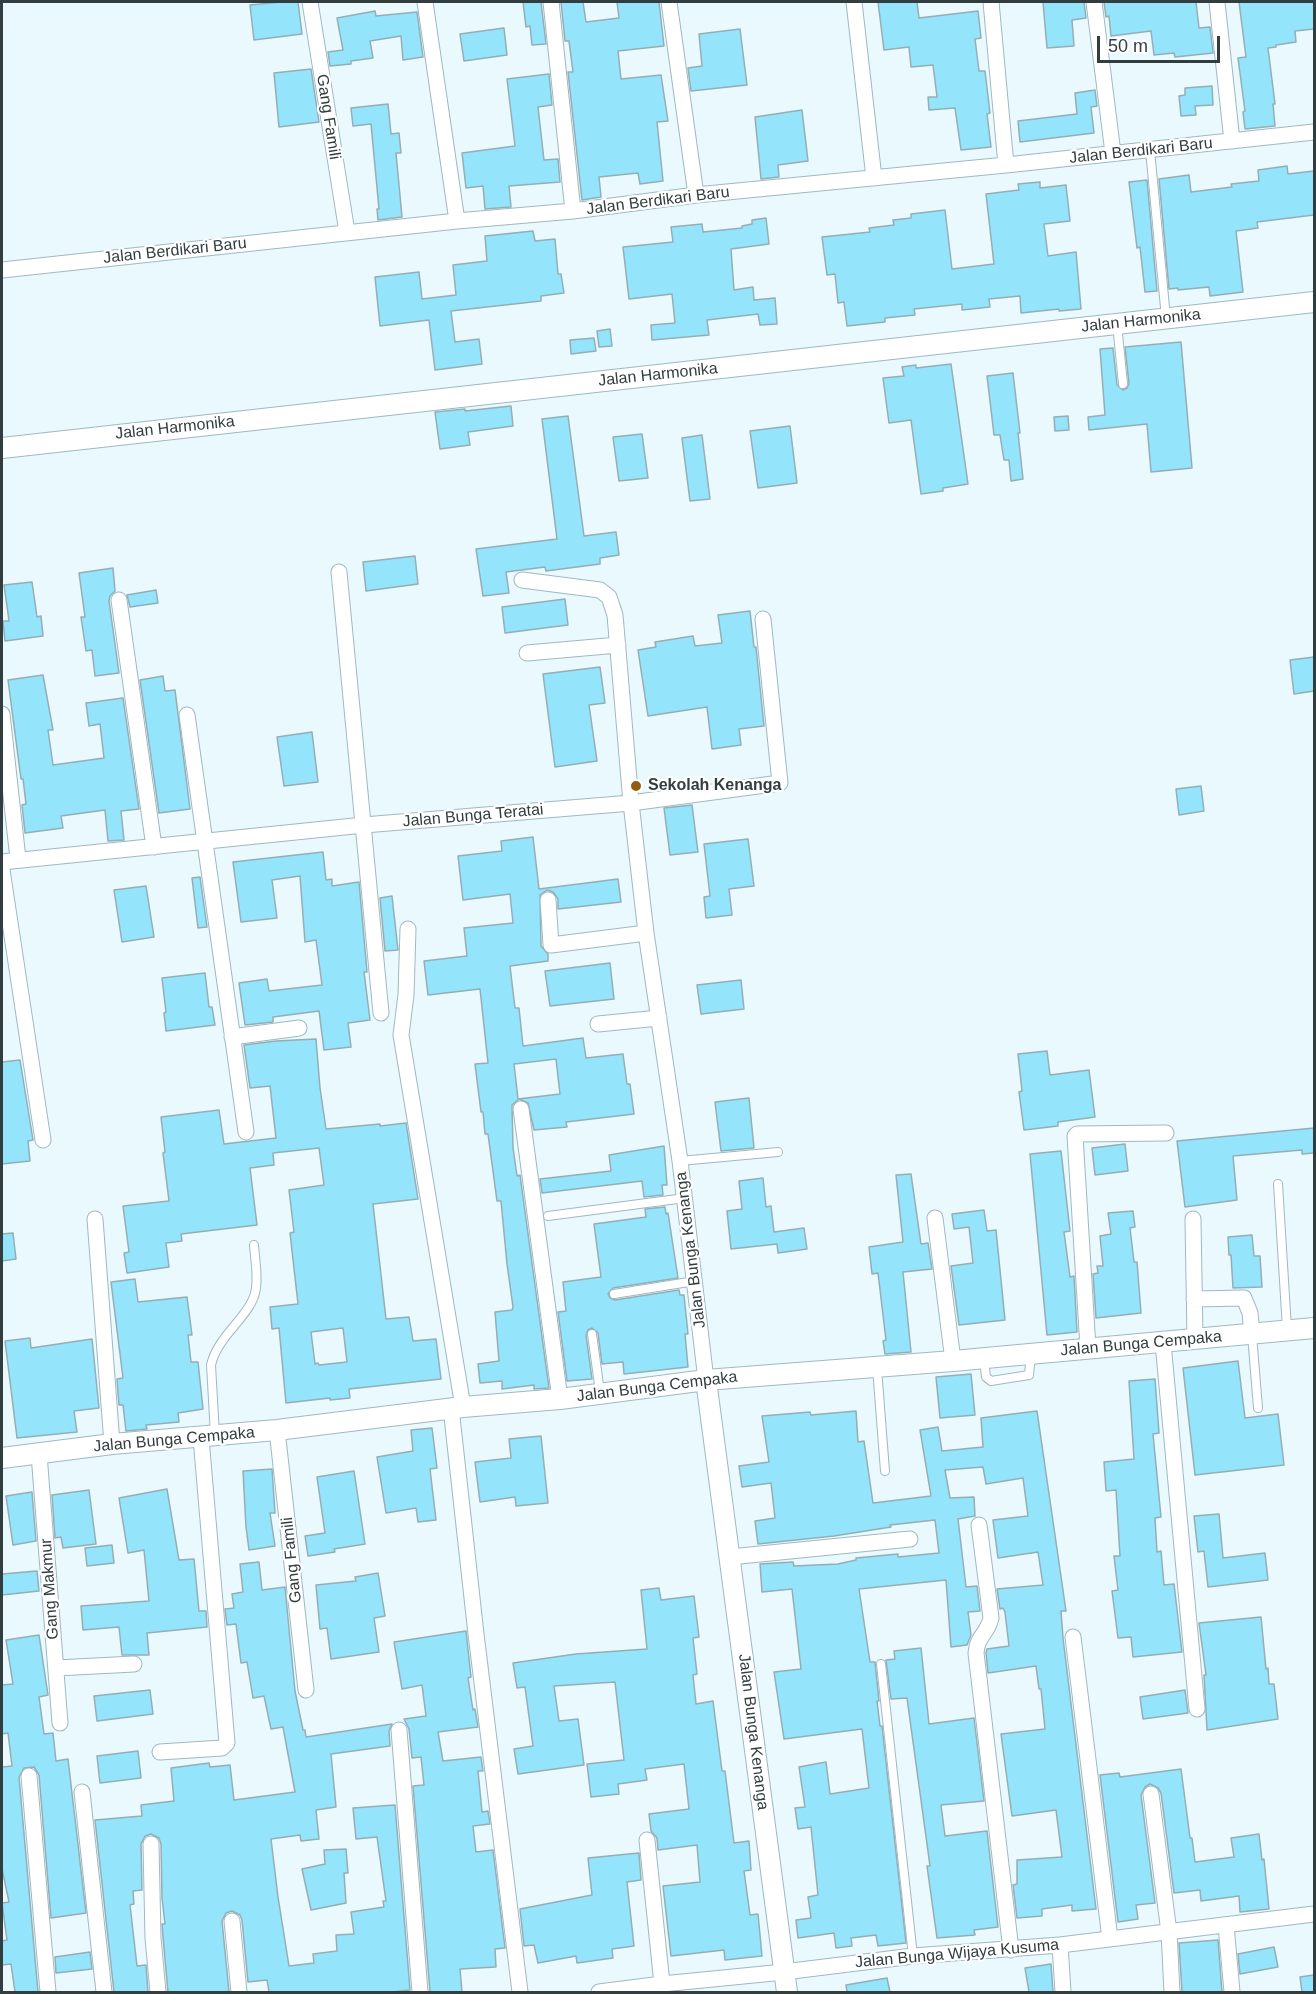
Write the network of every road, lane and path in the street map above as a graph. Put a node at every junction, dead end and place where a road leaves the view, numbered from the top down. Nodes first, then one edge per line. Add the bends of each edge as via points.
1 (310, 2) edge
2 (425, 2) edge
3 (551, 2) edge
4 (669, 2) edge
5 (854, 2) edge
6 (991, 2) edge
7 (1094, 2) edge
8 (1217, 2) edge
9 (1314, 132) edge
10 (1232, 141) junction
11 (1150, 150) junction
12 (1113, 153) junction
13 (1006, 165) junction
14 (874, 178) junction
15 (696, 195) junction
16 (573, 211) junction
17 (457, 221) junction
18 (347, 232) junction
19 (2, 270) edge
20 (1314, 302) edge
21 (1166, 318) junction
22 (1117, 324) junction
23 (1123, 384) dead end
24 (2, 448) edge
25 (339, 572) dead end
26 (522, 580) dead end
27 (119, 600) dead end
28 (763, 619) dead end
29 (618, 645) junction
30 (526, 652) dead end
31 (2, 714) edge
32 (186, 715) dead end
33 (631, 803) junction
34 (364, 825) junction
35 (204, 842) junction
36 (154, 847) junction
37 (18, 860) junction
38 (2, 862) edge
39 (2, 870) edge
40 (548, 900) dead end
41 (408, 929) dead end
42 (646, 933) junction
43 (381, 1013) dead end
44 (658, 1018) junction
45 (598, 1024) dead end
46 (299, 1029) dead end
47 (232, 1037) junction
48 (521, 1109) dead end
49 (246, 1132) dead end
50 (1166, 1133) dead end
51 (43, 1140) dead end
52 (778, 1152) dead end
53 (680, 1161) junction
54 (1278, 1184) dead end
55 (685, 1198) junction
56 (548, 1216) dead end
57 (935, 1218) dead end
58 (95, 1219) dead end
59 (1193, 1219) dead end
60 (254, 1245) dead end
61 (695, 1281) junction
62 (614, 1294) dead end
63 (1194, 1299) junction
64 (1314, 1328) edge
65 (1287, 1330) junction
66 (592, 1334) dead end
67 (1252, 1334) junction
68 (1195, 1339) junction
69 (1163, 1343) junction
70 (1088, 1348) junction
71 (953, 1361) junction
72 (877, 1366) junction
73 (706, 1380) junction
74 (600, 1394) junction
75 (560, 1399) junction
76 (457, 1408) junction
77 (1258, 1408) dead end
78 (277, 1430) junction
79 (208, 1437) junction
80 (112, 1444) junction
81 (39, 1454) junction
82 (2, 1458) edge
83 (885, 1471) dead end
84 (980, 1525) dead end
85 (910, 1539) dead end
86 (730, 1557) junction
87 (1072, 1636) dead end
88 (134, 1664) dead end
89 (881, 1664) dead end
90 (56, 1668) junction
91 (306, 1690) dead end
92 (1197, 1709) dead end
93 (60, 1723) dead end
94 (399, 1730) dead end
95 (160, 1752) dead end
96 (29, 1776) dead end
97 (82, 1792) dead end
98 (1150, 1794) dead end
99 (647, 1840) dead end
100 (152, 1844) dead end
101 (1314, 1914) edge
102 (232, 1922) dead end
103 (1226, 1925) junction
104 (1168, 1932) junction
105 (1110, 1939) junction
106 (1060, 1945) junction
107 (1011, 1950) junction
108 (913, 1956) junction
109 (784, 1972) junction
110 (662, 1984) junction
111 (48, 1992) edge
112 (104, 1992) edge
113 (158, 1992) edge
114 (239, 1992) edge
115 (420, 1992) edge
116 (520, 1992) edge
117 (604, 1992) edge
118 (787, 1992) edge
119 (1063, 1992) edge
120 (1172, 1992) edge
121 (1232, 1992) edge

1 - 18 street, Gang Famili
2 - 17 street
3 - 16 street
4 - 15 street
5 - 14 street
6 - 13 street
7 - 12 street
8 - 10 street
9 - 10 street, Jalan Berdikari Baru
10 - 11 street, Jalan Berdikari Baru
11 - 12 street, Jalan Berdikari Baru
11 - 21 lane
12 - 13 street, Jalan Berdikari Baru
13 - 14 street, Jalan Berdikari Baru
14 - 15 street, Jalan Berdikari Baru
15 - 16 street, Jalan Berdikari Baru
16 - 17 street, Jalan Berdikari Baru
17 - 18 street, Jalan Berdikari Baru
18 - 19 street, Jalan Berdikari Baru
20 - 21 street, Jalan Harmonika
21 - 22 street, Jalan Harmonika
22 - 23 lane
22 - 24 street, Jalan Harmonika
25 - 34 street
26 - 29 street, Jalan Bunga Kenanga via 600,590 609,597 615,615
27 - 36 street
28 - 33 street, Jalan Bunga Teratai via 780,783
29 - 30 street
29 - 33 street, Jalan Bunga Kenanga
31 - 37 street
32 - 35 street
33 - 34 street, Jalan Bunga Teratai
33 - 42 street, Jalan Bunga Kenanga
34 - 35 street, Jalan Bunga Teratai
34 - 43 street
35 - 36 street, Jalan Bunga Teratai
35 - 47 street
36 - 37 street, Jalan Bunga Teratai
37 - 38 street, Jalan Bunga Teratai
39 - 51 street
40 - 42 street via 551,945
41 - 76 street via 401,1035
42 - 44 street, Jalan Bunga Kenanga
44 - 45 street
44 - 53 street, Jalan Bunga Kenanga
46 - 47 street
47 - 49 street
48 - 75 street
50 - 70 street via 1075,1136
52 - 53 lane
53 - 55 street, Jalan Bunga Kenanga
54 - 65 lane
55 - 56 lane
55 - 61 street, Jalan Bunga Kenanga
57 - 71 street
58 - 80 street
59 - 63 street
60 - 79 lane via 254,1297 213,1354
61 - 62 lane
61 - 73 street, Jalan Bunga Kenanga
63 - 67 street via 1244,1298
63 - 68 street
64 - 65 street, Jalan Bunga Cempaka
65 - 67 street, Jalan Bunga Cempaka
66 - 74 lane
67 - 68 street, Jalan Bunga Cempaka
67 - 77 lane
68 - 69 street, Jalan Bunga Cempaka
69 - 70 street, Jalan Bunga Cempaka
69 - 92 street
70 - 71 street, Jalan Bunga Cempaka
71 - 72 street, Jalan Bunga Cempaka
72 - 73 street, Jalan Bunga Cempaka
72 - 83 lane
73 - 74 street, Jalan Bunga Cempaka
73 - 86 street, Jalan Bunga Kenanga
74 - 75 street, Jalan Bunga Cempaka
75 - 76 street, Jalan Bunga Cempaka
76 - 78 street, Jalan Bunga Cempaka
76 - 116 street via 476,1634
78 - 79 street, Jalan Bunga Cempaka
78 - 91 street, Gang Famili
79 - 80 street, Jalan Bunga Cempaka
79 - 95 street via 227,1743 222,1748
80 - 81 street, Jalan Bunga Cempaka
81 - 82 street, Jalan Bunga Cempaka
81 - 90 street, Gang Makmur
84 - 107 street via 991,1618 977,1641 976,1653
85 - 86 street
86 - 109 street, Jalan Bunga Kenanga
87 - 105 street
88 - 90 street
89 - 108 lane
90 - 93 street, Gang Makmur
94 - 115 street
96 - 111 street
97 - 112 street
98 - 104 street
99 - 110 street
100 - 113 street
101 - 103 street, Jalan Bunga Wijaya Kusuma
102 - 114 street
103 - 104 street, Jalan Bunga Wijaya Kusuma
103 - 121 street
104 - 105 street, Jalan Bunga Wijaya Kusuma
104 - 120 street
105 - 106 street, Jalan Bunga Wijaya Kusuma
106 - 107 street, Jalan Bunga Wijaya Kusuma
106 - 119 street
107 - 108 street, Jalan Bunga Wijaya Kusuma
108 - 109 street, Jalan Bunga Wijaya Kusuma
109 - 110 street, Jalan Bunga Wijaya Kusuma
109 - 118 street, Jalan Bunga Kenanga
110 - 117 street, Jalan Bunga Wijaya Kusuma

